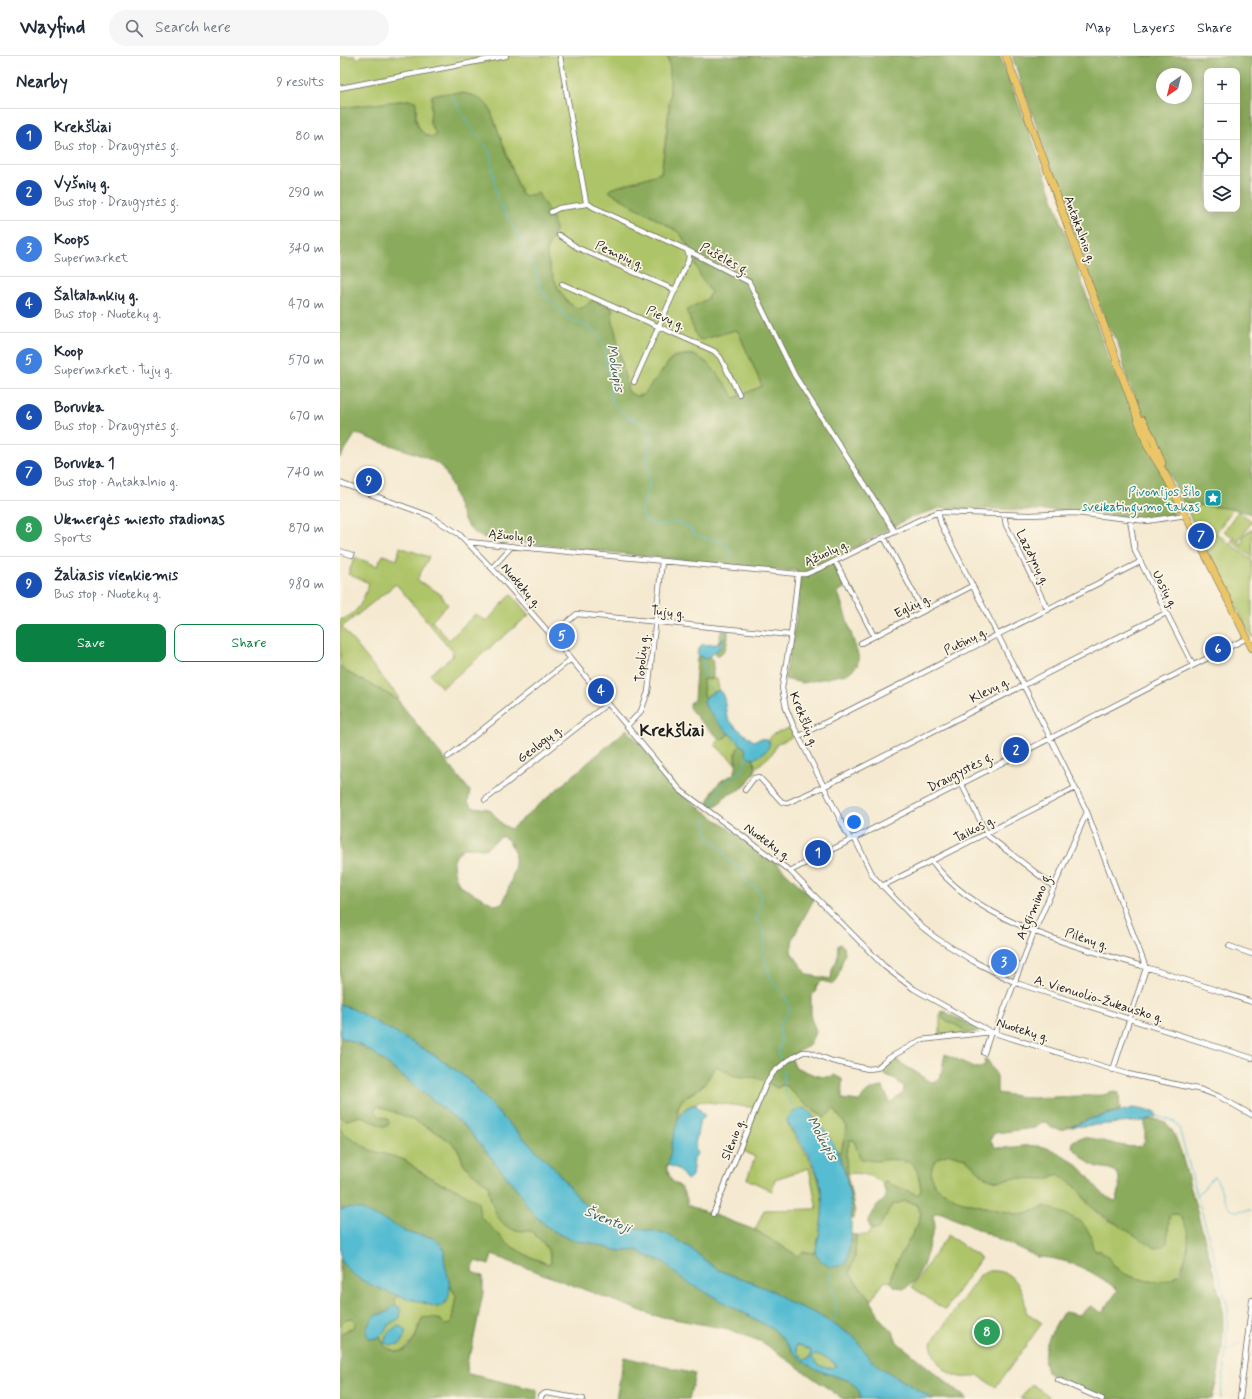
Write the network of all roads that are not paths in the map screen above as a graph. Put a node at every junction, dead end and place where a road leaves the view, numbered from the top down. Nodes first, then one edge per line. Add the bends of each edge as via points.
1 (506, 56) edge
2 (560, 56) edge
3 (1006, 56) edge
4 (340, 88) edge
5 (587, 204) junction
6 (551, 212) dead end
7 (559, 235) dead end
8 (686, 248) junction
9 (562, 284) dead end
10 (675, 290) junction
11 (659, 326) junction
12 (634, 382) dead end
13 (739, 394) dead end
14 (340, 483) edge
15 (938, 512) junction
16 (1004, 514) junction
17 (1186, 515) junction
18 (1130, 520) junction
19 (895, 532) junction
20 (884, 537) junction
21 (468, 542) junction
22 (512, 546) junction
23 (340, 551) edge
24 (352, 556) dead end
25 (662, 561) junction
26 (835, 561) junction
27 (1140, 562) junction
28 (492, 568) junction
29 (798, 574) junction
30 (972, 586) junction
31 (1048, 610) junction
32 (923, 611) junction
33 (1166, 612) junction
34 (655, 621) junction
35 (550, 635) junction
36 (791, 635) junction
37 (998, 635) junction
38 (874, 636) junction
39 (1248, 636) edge
40 (861, 643) dead end
41 (1252, 648) edge
42 (571, 659) junction
43 (1193, 665) junction
44 (1022, 685) junction
45 (608, 703) junction
46 (627, 726) junction
47 (799, 736) junction
48 (1050, 737) junction
49 (448, 757) dead end
50 (961, 783) junction
51 (823, 787) junction
52 (1076, 788) junction
53 (745, 790) dead end
54 (485, 800) dead end
55 (1087, 812) junction
56 (986, 834) junction
57 (852, 838) junction
58 (932, 861) junction
59 (790, 870) junction
60 (882, 886) junction
61 (1053, 886) junction
62 (1034, 932) junction
63 (1229, 946) dead end
64 (1252, 954) edge
65 (1146, 968) junction
66 (1014, 982) junction
67 (1252, 1002) edge
68 (1130, 1018) junction
69 (993, 1032) junction
70 (984, 1054) dead end
71 (1252, 1058) edge
72 (1113, 1070) junction
73 (1252, 1115) edge
74 (713, 1214) dead end
75 (1252, 1300) edge
76 (1058, 1380) dead end
77 (540, 1399) edge
78 (583, 1399) edge
79 (1102, 1399) edge
80 (1240, 1399) edge

1 - 4 street
2 - 5 street
3 - 17 main road, Antakalnio g. via 1148,447
5 - 6 street via 559,208
5 - 8 street, Pušelės g.
7 - 10 street, Pempių g. via 578,248
8 - 10 street via 689,252 688,261
8 - 19 street, Pušelės g. via 748,282 795,376
9 - 11 street, Pievų g.
10 - 11 street
11 - 12 street
11 - 13 street, Pievų g. via 717,353
14 - 21 street, Nuotekų g. via 430,516
15 - 16 street, Ąžuolų g.
15 - 19 street, Ąžuolų g.
15 - 30 street via 941,524
16 - 18 street, Ąžuolų g. via 1075,513
16 - 31 street, Lazdynų g. via 1006,525
17 - 18 street, Ąžuolų g. via 1155,521
17 - 39 main road, Antakalnio g.
18 - 27 street, Uosių g. via 1133,544
19 - 20 street, Ąžuolų g.
20 - 26 street, Ąžuolų g.
20 - 32 street
21 - 22 street, Ąžuolų g.
21 - 28 street, Nuotekų g.
22 - 25 street, Ąžuolų g.
22 - 28 street
23 - 24 street
25 - 29 street, Ąžuolų g.
25 - 34 street, Topolių g.
26 - 29 street, Ąžuolų g. via 812,572
26 - 38 street
27 - 31 street, Putinų g.
27 - 33 street, Uosių g.
28 - 35 street, Nuotekų g.
29 - 36 street, Krekšlių g.
30 - 32 street, Eglių g.
30 - 37 street
31 - 37 street, Putinų g.
32 - 38 street, Eglių g.
33 - 43 street, Uosių g.
33 - 44 street, Klevų g.
34 - 35 street, Tujų g. via 577,614
34 - 36 street, Tujų g.
34 - 46 street, Topolių g. via 646,701 638,715
35 - 42 street, Nuotekų g.
36 - 47 street, Krekšlių g. via 782,688 786,708
37 - 44 street
37 - 47 street, Putinų g.
38 - 40 street, Eglių g.
39 - 41 main road, Antakalnio g.
39 - 43 street, Draugystės g.
42 - 45 street, Nuotekų g.
42 - 49 street
43 - 48 street, Draugystės g.
44 - 48 street
44 - 51 street, Klevų g.
45 - 46 street, Nuotekų g.
45 - 54 street, Geologų g.
46 - 59 street, Nuotekų g. via 691,800
47 - 51 street, Krekšlių g.
48 - 50 street, Draugystės g.
48 - 52 street
50 - 56 street
50 - 57 street, Draugystės g.
51 - 53 street, Klevų g. via 787,803 782,802 759,777 754,778
51 - 57 street, Krekšlių g.
52 - 55 street
52 - 56 street, Taikos g.
55 - 61 street, Atgimimo g.
55 - 65 street
56 - 58 street, Taikos g.
56 - 61 street
57 - 59 street, Draugystės g.
57 - 60 street, A. Vienuolio-Žukausko g. via 873,876
58 - 60 street, Taikos g.
58 - 62 street, Pilėnų g. via 968,895
59 - 69 street, Nuotekų g. via 884,966 914,989
60 - 66 street, A. Vienuolio-Žukausko g. via 936,938 992,972
61 - 62 street, Atgimimo g.
62 - 65 street, Pilėnų g.
62 - 66 street, Atgimimo g.
63 - 64 street
65 - 67 street, Pilėnų g.
65 - 68 street
66 - 68 street, A. Vienuolio-Žukausko g.
66 - 69 street, Atgimimo g.
68 - 71 street, A. Vienuolio-Žukausko g.
68 - 72 street
69 - 70 street, Atgimimo g.
69 - 72 street, Nuotekų g.
69 - 74 street, Slėnio g. via 921,1040 877,1068 868,1069 832,1061 809,1052 803,1052 788,1060 766,1084
72 - 73 street, Nuotekų g. via 1202,1090
75 - 80 street
76 - 79 street
77 - 78 street via 540,1396 546,1393

